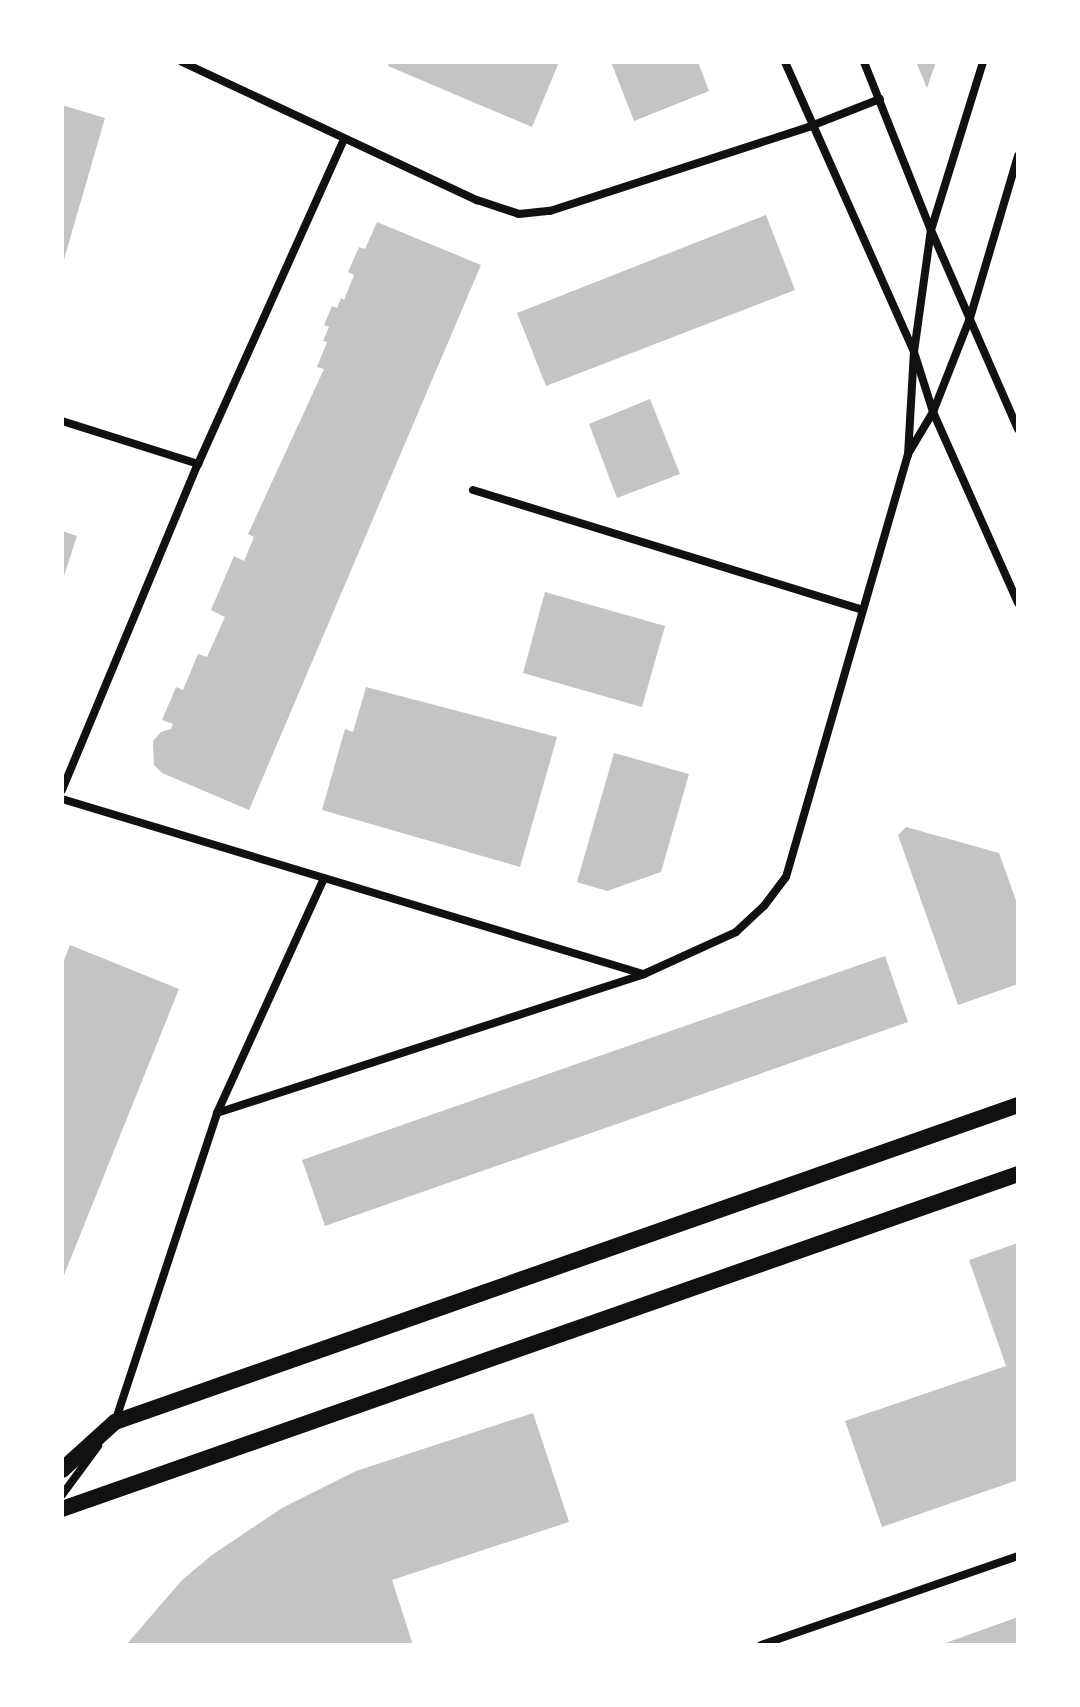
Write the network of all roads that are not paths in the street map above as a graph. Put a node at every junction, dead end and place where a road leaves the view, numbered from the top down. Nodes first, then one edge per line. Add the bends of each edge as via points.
1 (182, 62) edge
2 (785, 62) edge
3 (864, 62) edge
4 (983, 62) edge
5 (880, 99) junction
6 (811, 126) junction
7 (344, 139) junction
8 (1018, 156) edge
9 (931, 230) junction
10 (970, 318) junction
11 (914, 352) junction
12 (933, 412) junction
13 (62, 421) edge
14 (1018, 429) edge
15 (908, 455) junction
16 (198, 464) junction
17 (473, 490) dead end
18 (1018, 603) edge
19 (861, 609) junction
20 (62, 790) edge
21 (62, 799) edge
22 (324, 878) junction
23 (644, 974) junction
24 (1018, 1105) edge
25 (217, 1113) junction
26 (1018, 1174) edge
27 (115, 1422) junction
28 (62, 1470) edge
29 (62, 1495) edge
30 (62, 1509) edge
31 (1018, 1556) edge
32 (761, 1645) edge

1 - 7 street
2 - 6 street
3 - 5 street
4 - 9 street
5 - 6 street
5 - 9 street
6 - 7 street via 535,214 502,211
6 - 11 street
7 - 16 street
8 - 10 street
9 - 10 street
9 - 11 street
10 - 12 street
10 - 14 street
11 - 12 street
11 - 15 street
12 - 15 street
12 - 18 street
13 - 16 street
15 - 19 street
16 - 20 street
17 - 19 street
19 - 23 street via 786,877 736,932
21 - 22 street
22 - 23 street
22 - 25 street
23 - 25 street
24 - 27 main road
25 - 27 street
26 - 30 main road
27 - 28 main road
27 - 29 street
31 - 32 street

